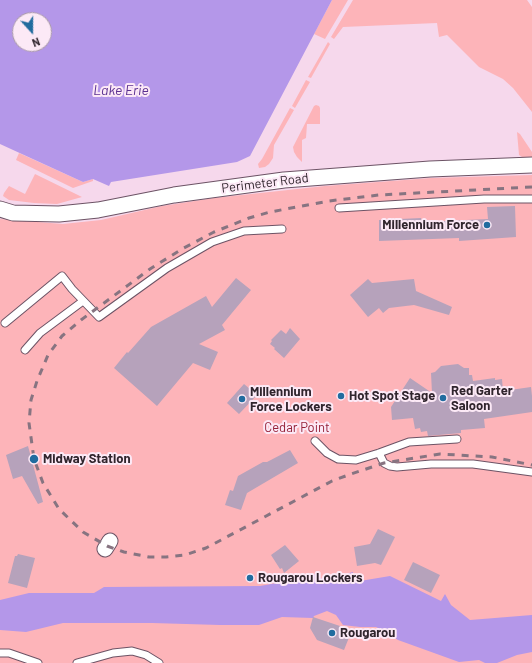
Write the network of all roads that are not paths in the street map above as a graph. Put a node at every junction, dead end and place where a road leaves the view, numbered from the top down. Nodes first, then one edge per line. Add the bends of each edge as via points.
1 (532, 165) edge
2 (532, 199) edge
3 (339, 208) dead end
4 (0, 209) edge
5 (282, 229) dead end
6 (82, 300) junction
7 (5, 323) dead end
8 (25, 350) dead end
9 (458, 439) dead end
10 (315, 441) dead end
11 (379, 453) junction
12 (532, 472) edge
13 (0, 653) edge
14 (38, 663) edge
15 (77, 663) edge
16 (159, 663) edge

1 - 4 street, Perimeter Road via 284,180 59,214
2 - 3 lane via 484,199
5 - 6 lane via 244,230 212,242 167,268 99,317
6 - 7 lane via 62,276
6 - 8 lane via 40,333
9 - 11 lane via 409,442
10 - 11 lane via 327,453 338,459 356,460
11 - 12 lane via 384,463 397,467 473,464
13 - 14 lane via 9,653
15 - 16 lane via 132,651 146,655

